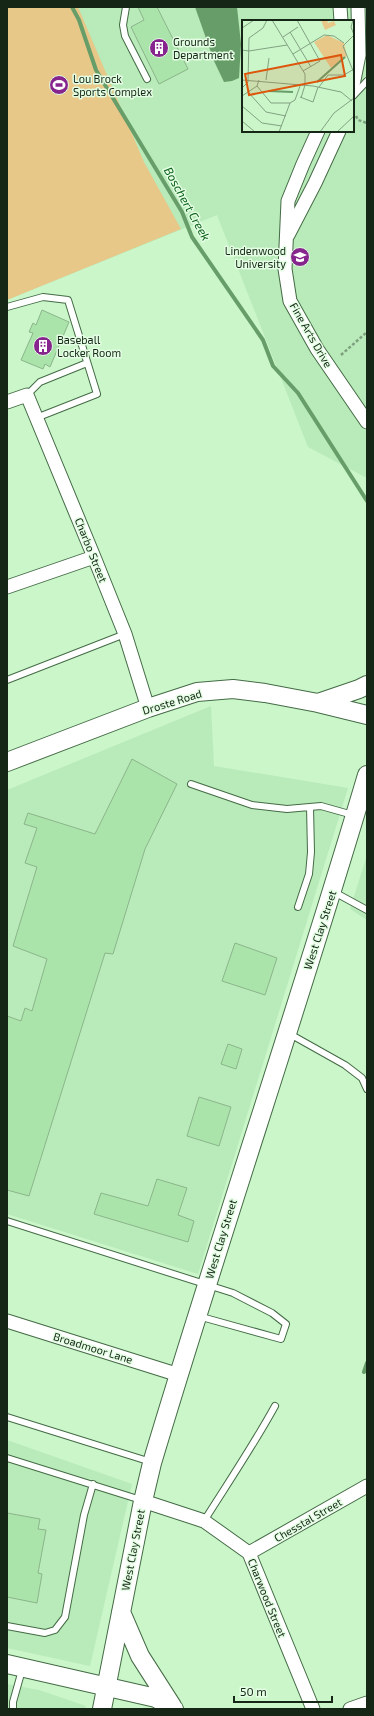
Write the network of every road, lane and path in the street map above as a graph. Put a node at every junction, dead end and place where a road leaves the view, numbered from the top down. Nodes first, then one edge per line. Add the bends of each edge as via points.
1 (126, 7) edge
2 (340, 7) edge
3 (358, 7) edge
4 (341, 20) edge
5 (147, 79) dead end
6 (354, 80) edge
7 (367, 81) edge
8 (354, 95) edge
9 (356, 116) dead end
10 (367, 123) edge
11 (318, 132) edge
12 (339, 132) edge
13 (286, 238) junction
14 (7, 307) edge
15 (367, 332) edge
16 (341, 355) dead end
17 (88, 363) junction
18 (27, 395) junction
19 (7, 402) edge
20 (36, 418) junction
21 (367, 422) edge
22 (94, 557) junction
23 (7, 587) edge
24 (125, 634) junction
25 (7, 680) edge
26 (367, 685) edge
27 (318, 703) junction
28 (148, 708) junction
29 (367, 716) edge
30 (7, 762) edge
31 (367, 775) edge
32 (191, 784) dead end
33 (310, 807) junction
34 (355, 816) junction
35 (332, 892) junction
36 (298, 907) dead end
37 (367, 910) edge
38 (287, 1032) junction
39 (367, 1089) edge
40 (7, 1221) edge
41 (207, 1284) junction
42 (197, 1316) junction
43 (7, 1322) edge
44 (178, 1375) junction
45 (275, 1406) dead end
46 (7, 1418) edge
47 (7, 1458) edge
48 (152, 1463) junction
49 (93, 1484) junction
50 (367, 1486) edge
51 (143, 1500) junction
52 (204, 1521) junction
53 (249, 1553) junction
54 (121, 1612) junction
55 (7, 1626) edge
56 (15, 1666) edge
57 (105, 1688) junction
58 (367, 1703) edge
59 (13, 1709) edge
60 (102, 1709) edge
61 (174, 1709) edge
62 (313, 1709) edge
63 (350, 1709) edge

1 - 5 lane via 123,25 125,36
2 - 4 street
3 - 6 street via 359,55
7 - 8 lane
9 - 10 path via 358,120
11 - 13 street, Fine Arts Drive via 288,201
12 - 13 street, Fine Arts Drive
13 - 21 street, Fine Arts Drive via 285,269 290,301 317,349
14 - 17 lane via 43,297 68,300
15 - 16 path
17 - 18 lane via 40,382
17 - 20 lane via 97,394
18 - 19 street
18 - 20 street, Charbo Street
20 - 22 street, Charbo Street
22 - 23 street
22 - 24 street, Charbo Street
24 - 25 lane
24 - 28 street, Charbo Street
26 - 27 main road via 360,690
27 - 28 main road, Droste Road via 233,689 197,692
27 - 29 main road, Droste Road
28 - 30 main road, Droste Road
31 - 34 main road, West Clay Street
32 - 33 lane via 252,805 287,809
33 - 34 lane via 321,806
33 - 36 lane via 312,852 309,874
34 - 35 main road, West Clay Street
35 - 37 lane
35 - 38 main road, West Clay Street
38 - 39 lane via 345,1065 362,1078
38 - 41 main road, West Clay Street
40 - 41 lane
41 - 42 main road, West Clay Street
41 - 42 lane via 233,1293 272,1313 286,1324 281,1339
42 - 44 main road, West Clay Street
43 - 44 street, Broadmoor Lane
44 - 48 main road, West Clay Street
45 - 52 lane via 256,1442 244,1456
46 - 48 lane
47 - 49 lane
48 - 51 main road, West Clay Street
49 - 51 lane
49 - 55 lane via 84,1515 65,1617 55,1630 45,1633
50 - 53 street, Chesstal Street
51 - 52 street, Charwood Street
51 - 54 main road, West Clay Street
52 - 53 street, Charwood Street
53 - 62 street, Charwood Street
54 - 57 main road, West Clay Street
54 - 61 main road via 140,1656
56 - 57 main road
56 - 59 lane
57 - 60 main road, West Clay Street
57 - 61 main road via 156,1698
58 - 63 street

